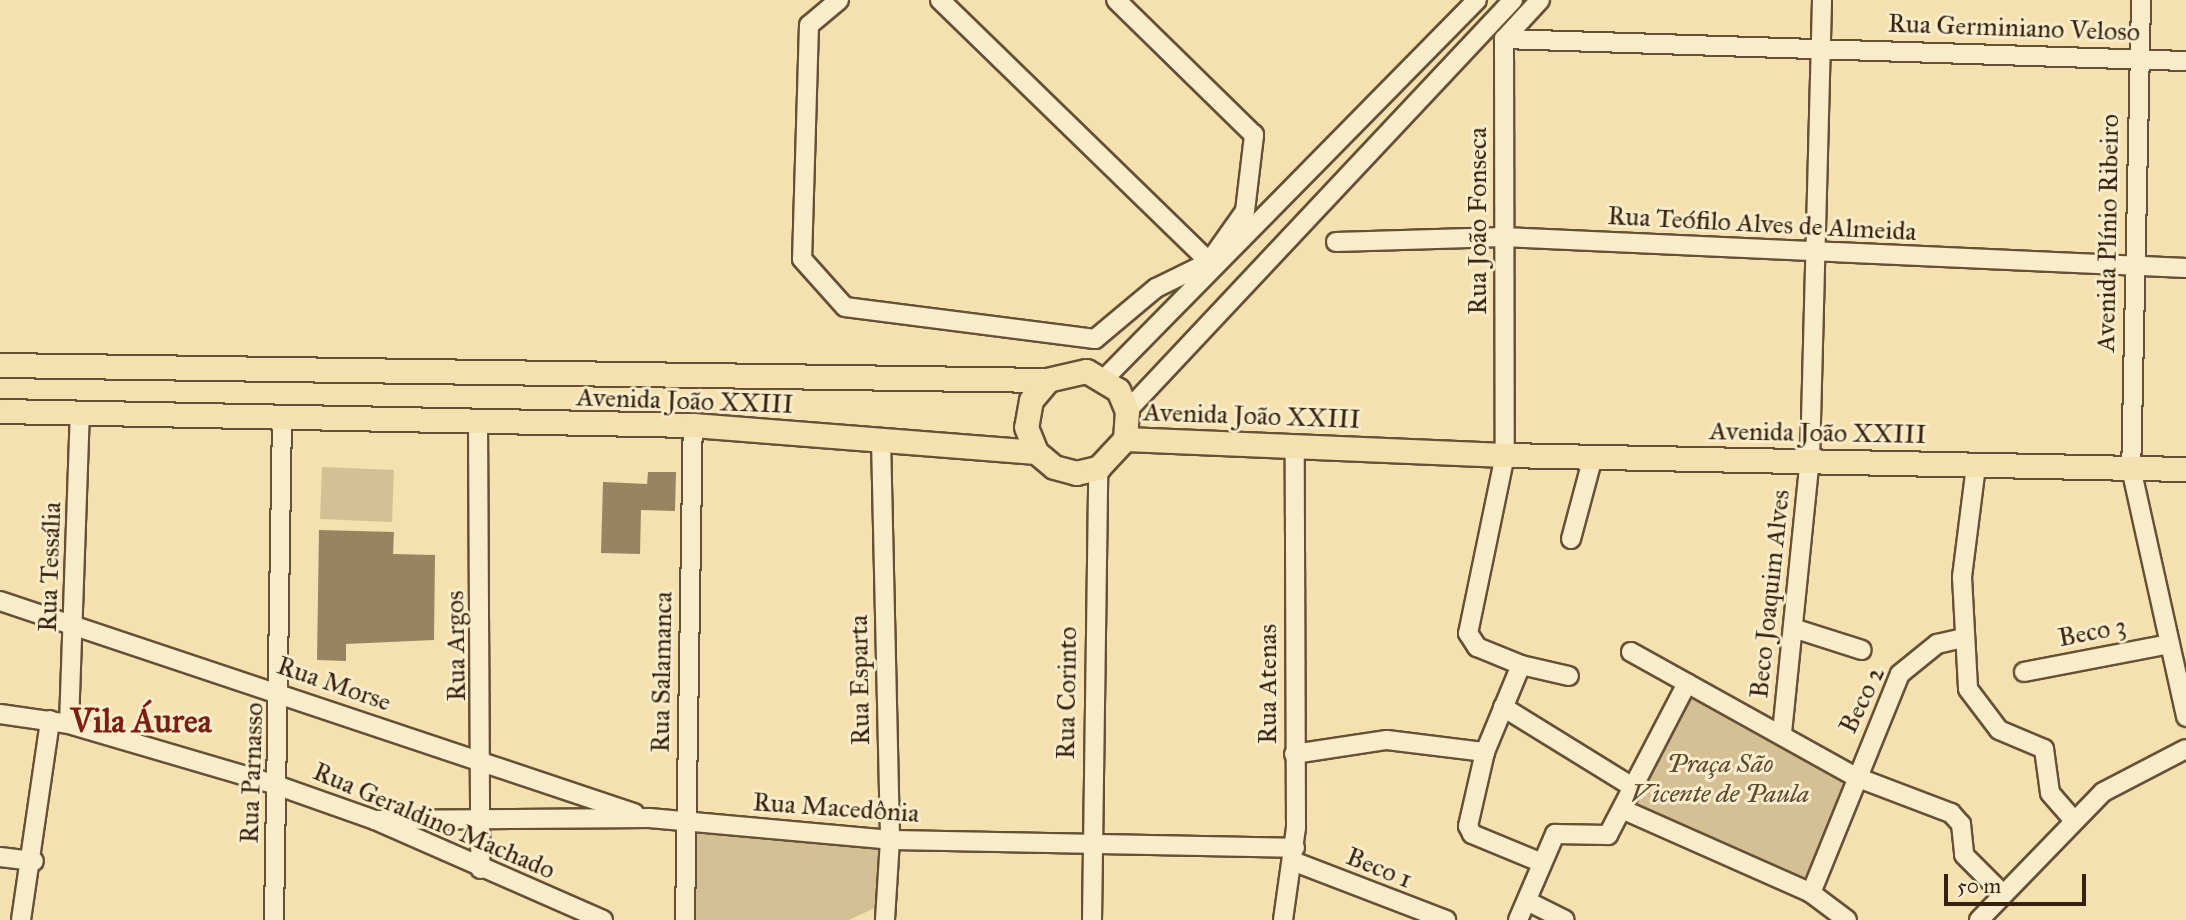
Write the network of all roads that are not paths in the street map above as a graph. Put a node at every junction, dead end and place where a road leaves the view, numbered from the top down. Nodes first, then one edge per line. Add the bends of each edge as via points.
1 (839, 0) edge
2 (940, 0) edge
3 (1116, 0) edge
4 (1478, 0) edge
5 (1513, 0) edge
6 (1540, 0) edge
7 (1822, 0) edge
8 (2141, 0) edge
9 (1504, 39) junction
10 (1821, 46) junction
11 (2139, 60) junction
12 (2186, 61) edge
13 (1503, 237) junction
14 (1336, 242) dead end
15 (1818, 254) junction
16 (1209, 262) junction
17 (2133, 266) junction
18 (2186, 268) edge
19 (0, 365) edge
20 (1105, 378) junction
21 (1048, 380) junction
22 (0, 411) edge
23 (1127, 411) junction
24 (80, 412) junction
25 (282, 417) junction
26 (478, 422) junction
27 (693, 425) junction
28 (881, 439) junction
29 (1125, 439) junction
30 (1295, 447) junction
31 (1036, 452) junction
32 (1505, 455) junction
33 (1593, 457) junction
34 (1811, 459) junction
35 (1976, 466) junction
36 (1098, 468) junction
37 (2131, 468) junction
38 (2186, 469) edge
39 (1571, 539) dead end
40 (0, 601) edge
41 (75, 622) junction
42 (1793, 628) junction
43 (1964, 638) junction
44 (2169, 645) junction
45 (1862, 650) dead end
46 (1631, 652) dead end
47 (1521, 666) junction
48 (2024, 672) dead end
49 (1569, 676) dead end
50 (1687, 683) junction
51 (281, 693) junction
52 (1503, 707) junction
53 (0, 714) edge
54 (2186, 717) edge
55 (50, 720) junction
56 (69, 724) junction
57 (1782, 733) junction
58 (2186, 749) edge
59 (1485, 752) junction
60 (1294, 754) junction
61 (484, 763) junction
62 (1856, 777) junction
63 (276, 785) junction
64 (1634, 788) junction
65 (1624, 810) junction
66 (650, 818) junction
67 (479, 819) junction
68 (2073, 819) junction
69 (375, 820) junction
70 (686, 824) junction
71 (890, 840) junction
72 (1090, 845) junction
73 (1295, 855) junction
74 (0, 857) edge
75 (34, 861) junction
76 (1540, 862) junction
77 (480, 869) junction
78 (2001, 891) junction
79 (1811, 893) junction
80 (1527, 901) junction
81 (21, 920) edge
82 (274, 920) edge
83 (603, 920) edge
84 (685, 920) edge
85 (886, 920) edge
86 (1092, 920) edge
87 (1283, 920) edge
88 (1446, 920) edge
89 (1518, 920) edge
90 (1565, 920) edge
91 (1846, 920) edge
92 (1979, 920) edge

1 - 16 street via 809,25 802,259 845,307 1095,339 1156,288
2 - 16 street
3 - 16 street via 1254,135 1245,211
4 - 20 street
5 - 23 street
6 - 9 street
7 - 10 street, Beco Joaquim Alves
8 - 11 street, Avenida Plínio Ribeiro
9 - 10 street, Rua Germiniano Veloso
9 - 13 street, Rua João Fonseca
10 - 11 street, Rua Germiniano Veloso
10 - 15 street, Beco Joaquim Alves
11 - 12 street, Rua Germiniano Veloso
11 - 17 street, Avenida Plínio Ribeiro
13 - 14 street, Rua Teófilo Alves de Almeida
13 - 15 street, Rua Teófilo Alves de Almeida
13 - 32 street, Rua João Fonseca
15 - 17 street, Rua Teófilo Alves de Almeida
15 - 34 street, Beco Joaquim Alves
17 - 18 street, Rua Teófilo Alves de Almeida
17 - 37 street, Avenida Plínio Ribeiro
19 - 21 main road, Avenida João XXIII
20 - 21 main road via 1086,371
20 - 23 main road
21 - 31 main road via 1031,400 1026,427
22 - 24 main road, Avenida João XXIII
23 - 29 main road
24 - 25 main road, Avenida João XXIII
24 - 41 street, Rua Tessália
25 - 26 main road, Avenida João XXIII
25 - 51 street, Rua Parnasso
26 - 27 main road, Avenida João XXIII
26 - 61 street, Rua Argos
27 - 28 main road, Avenida João XXIII
27 - 70 street, Rua Salamanca
28 - 31 main road, Avenida João XXIII
28 - 71 street, Rua Esparta
29 - 30 main road, Avenida João XXIII
29 - 36 main road, Avenida João XXIII
30 - 32 main road, Avenida João XXIII
30 - 60 street, Rua Atenas
31 - 36 main road, Avenida João XXIII via 1054,467 1076,473
32 - 33 main road, Avenida João XXIII
32 - 47 street, Rua João Fonseca via 1468,633 1471,642
33 - 34 main road, Avenida João XXIII
33 - 39 street
34 - 35 main road, Avenida João XXIII
34 - 42 street, Beco Joaquim Alves
35 - 37 main road, Avenida João XXIII
35 - 43 street via 1962,577
36 - 72 street, Rua Corinto
37 - 38 main road, Avenida João XXIII
37 - 44 street, Avenida Plínio Ribeiro
40 - 41 street, Rua Morse
41 - 51 street, Rua Morse
41 - 56 street, Rua Tessália
42 - 45 street, Beco 2
42 - 57 street, Beco Joaquim Alves
43 - 62 street, Beco 2 via 1937,644 1900,674
43 - 68 street via 1972,700 2005,734 2038,741 2047,756 2050,793
44 - 48 street, Beco 3
44 - 54 street, Avenida Plínio Ribeiro
46 - 50 street
47 - 49 street
47 - 52 street
50 - 57 street
50 - 64 street
51 - 61 street, Rua Morse
51 - 63 street, Rua Parnasso
52 - 59 street
52 - 64 street
53 - 55 street, Rua Geraldino Machado
55 - 56 street, Rua Geraldino Machado
55 - 75 street
56 - 63 street, Rua Geraldino Machado
57 - 62 street
58 - 68 street via 2142,767
59 - 60 street via 1387,740
59 - 76 street via 1469,831
60 - 73 street, Rua Atenas
61 - 66 street, Rua Morse
61 - 67 street, Rua Argos
62 - 78 street via 1957,817 1964,855
62 - 79 street
63 - 69 street, Rua Geraldino Machado
63 - 82 street, Rua Parnasso
64 - 65 street
65 - 76 street via 1605,838 1559,831
65 - 79 street
66 - 67 street, Rua Macedônia
66 - 70 street, Rua Macedônia
67 - 69 street, Rua Macedônia
67 - 77 street, Rua Argos
68 - 78 street
69 - 77 street, Rua Geraldino Machado
70 - 71 street, Rua Macedônia
70 - 84 street, Rua Salamanca
71 - 72 street, Rua Macedônia
71 - 85 street, Rua Esparta
72 - 73 street, Rua Macedônia
72 - 86 street, Rua Corinto
73 - 87 street, Rua Atenas
73 - 88 street, Beco 1
74 - 75 street
75 - 81 street
76 - 80 street
77 - 83 street, Rua Geraldino Machado
78 - 92 street
79 - 91 street
80 - 89 street
80 - 90 street

